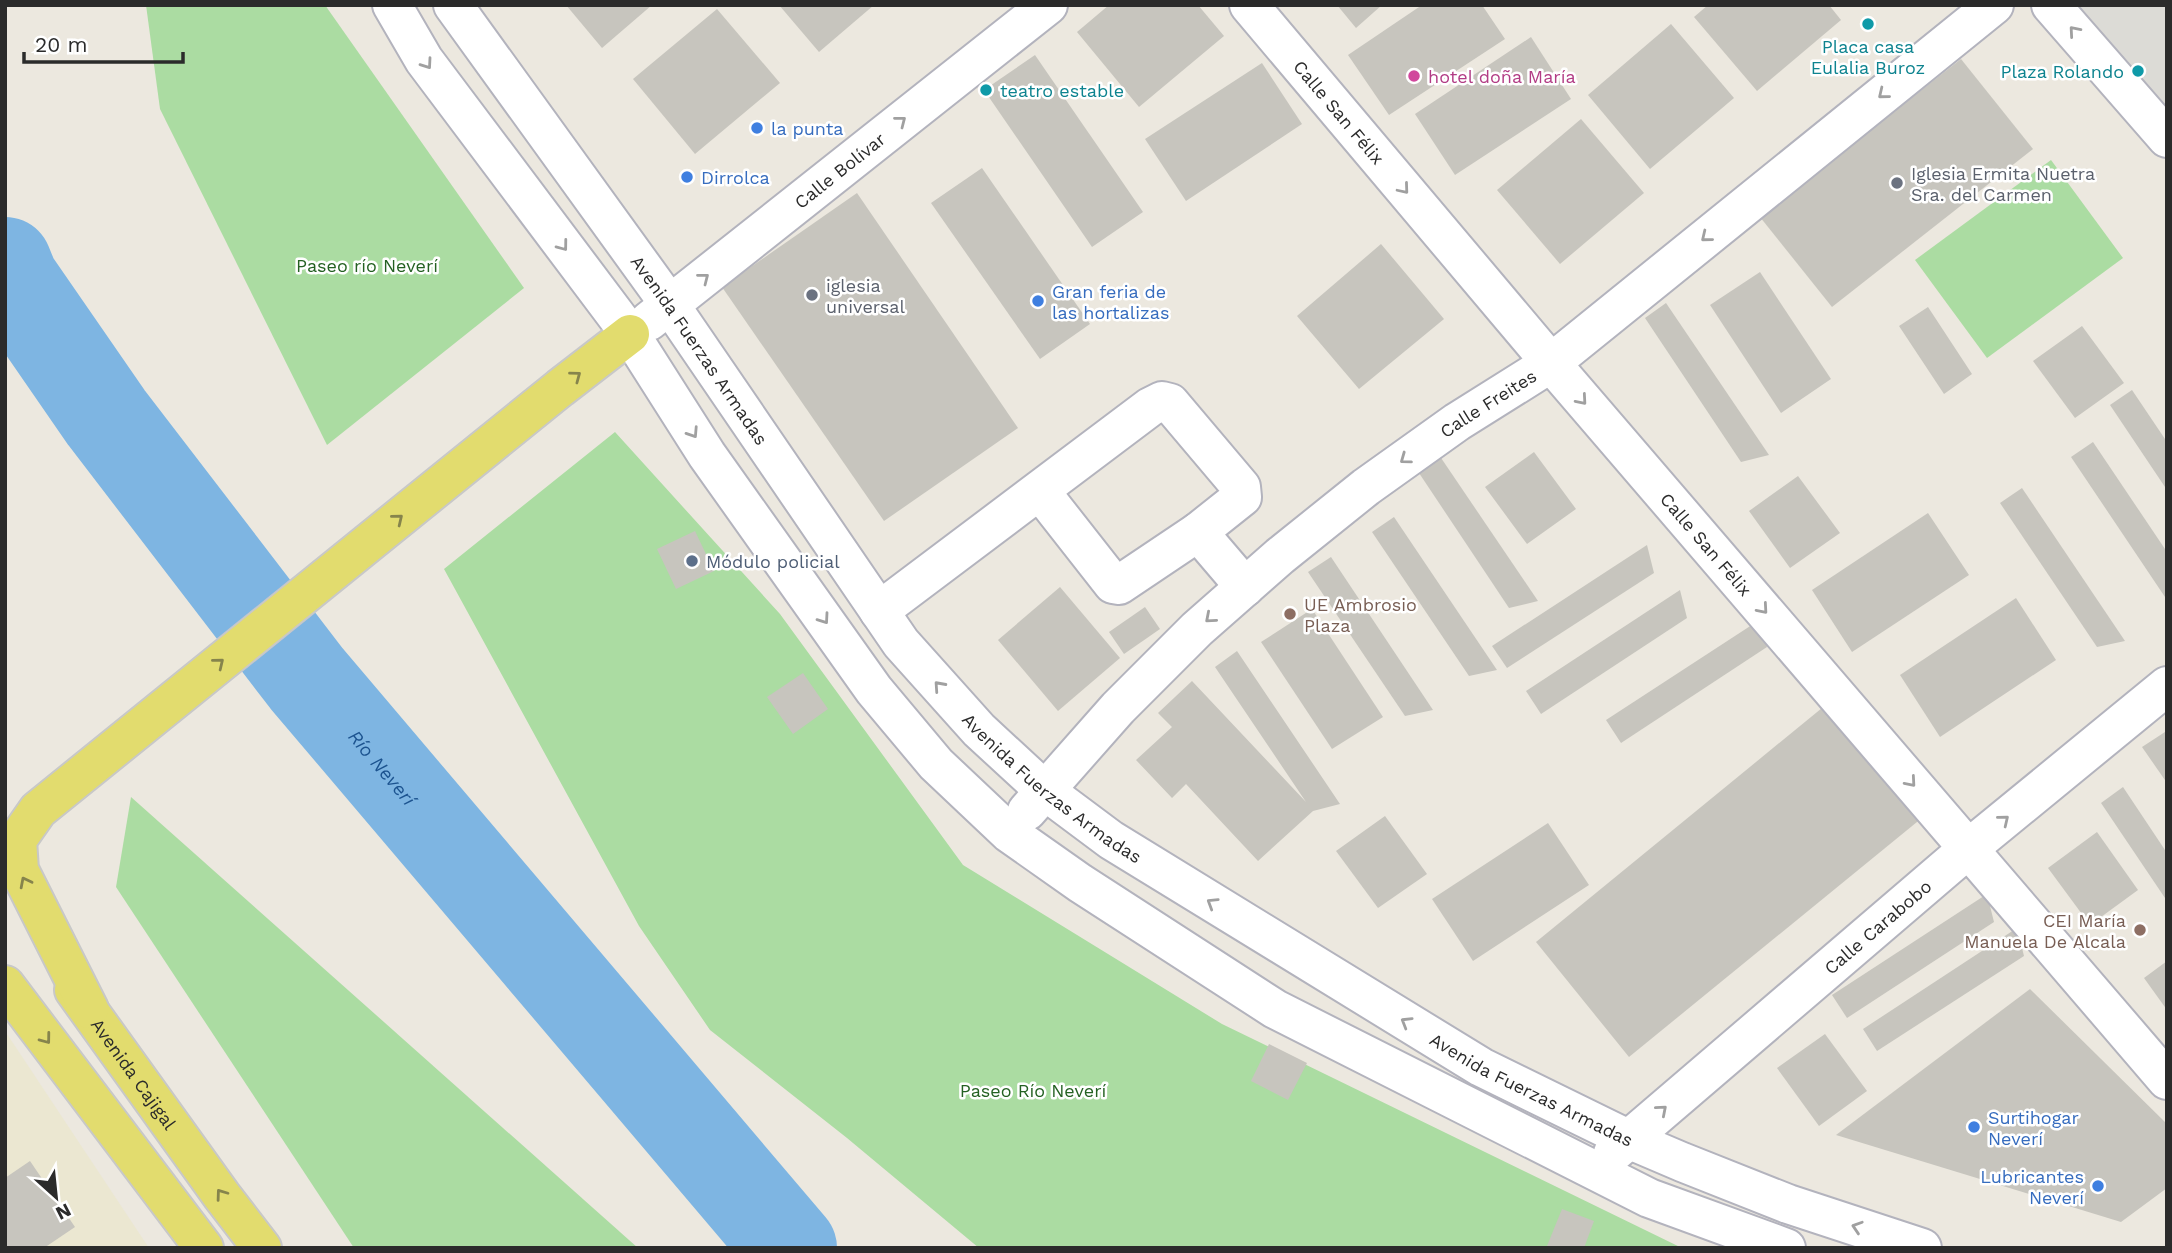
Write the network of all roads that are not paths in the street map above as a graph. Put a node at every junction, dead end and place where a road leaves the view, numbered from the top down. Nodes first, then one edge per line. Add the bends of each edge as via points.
1 (392, 5) edge
2 (453, 5) edge
3 (1048, 5) edge
4 (1249, 5) edge
5 (1994, 5) edge
6 (2051, 5) edge
7 (2167, 138) edge
8 (670, 305) junction
9 (631, 334) junction
10 (1551, 363) junction
11 (1040, 491) junction
12 (1198, 531) junction
13 (1245, 587) junction
14 (879, 611) junction
15 (2167, 686) edge
16 (1044, 790) junction
17 (1009, 832) junction
18 (1968, 849) junction
19 (5, 902) edge
20 (5, 985) edge
21 (89, 1009) junction
22 (2167, 1080) edge
23 (1628, 1139) junction
24 (1593, 1172) junction
25 (204, 1248) edge
26 (262, 1248) edge
27 (1786, 1248) edge
28 (1922, 1248) edge

1 -> 9 street via 424,60
2 - 8 street, Avenida Fuerzas Armadas
8 -> 3 street, Calle Bolívar
4 -> 10 street, Calle San Félix
5 -> 10 street, Calle Freites
7 -> 6 street
8 - 9 street, Calle Bolívar
8 - 14 street, Avenida Fuerzas Armadas
9 -> 17 street via 707,455 874,690 936,764
21 -> 9 main road via 19,870 17,840 38,810
10 -> 13 street, Calle Freites via 1366,487
10 -> 18 street, Calle San Félix
11 - 12 street via 1119,586
11 - 12 street via 1150,407 1162,401 1170,403 1241,487 1242,496
11 - 14 street
12 - 13 street
13 -> 16 street, Calle Freites via 1118,708
16 -> 14 street, Avenida Fuerzas Armadas via 979,730 901,643
18 -> 15 street, Calle Carabobo
16 - 17 street, Calle Freites
23 -> 16 street, Avenida Fuerzas Armadas via 1481,1068 1111,840
17 - 24 street via 1275,1009
18 - 22 street, Calle San Félix
23 -> 18 street, Calle Carabobo
19 - 21 main road, Avenida Cajigal
20 -> 25 main road
26 -> 21 main road, Avenida Cajigal
23 - 24 street, Calle Carabobo
28 -> 23 street, Avenida Fuerzas Armadas via 1788,1205
24 - 27 street via 1649,1198

